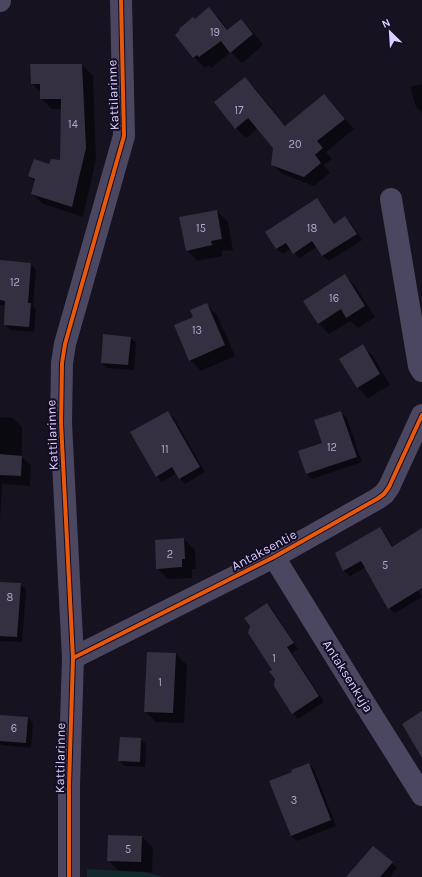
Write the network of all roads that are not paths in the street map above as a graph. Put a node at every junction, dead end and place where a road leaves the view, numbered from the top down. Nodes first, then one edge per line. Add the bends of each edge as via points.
1 (121, 0) edge
2 (391, 198) dead end
3 (422, 371) edge
4 (422, 415) edge
5 (274, 557) junction
6 (73, 658) junction
7 (422, 795) edge
8 (69, 877) edge

1 - 6 street, Kattilarinne via 124,136 65,344 62,363 61,423
2 - 3 street via 419,366
4 - 5 street, Antaksentie via 384,494
5 - 6 street, Antaksentie
5 - 7 street, Antaksenkuja
6 - 8 street, Kattilarinne

